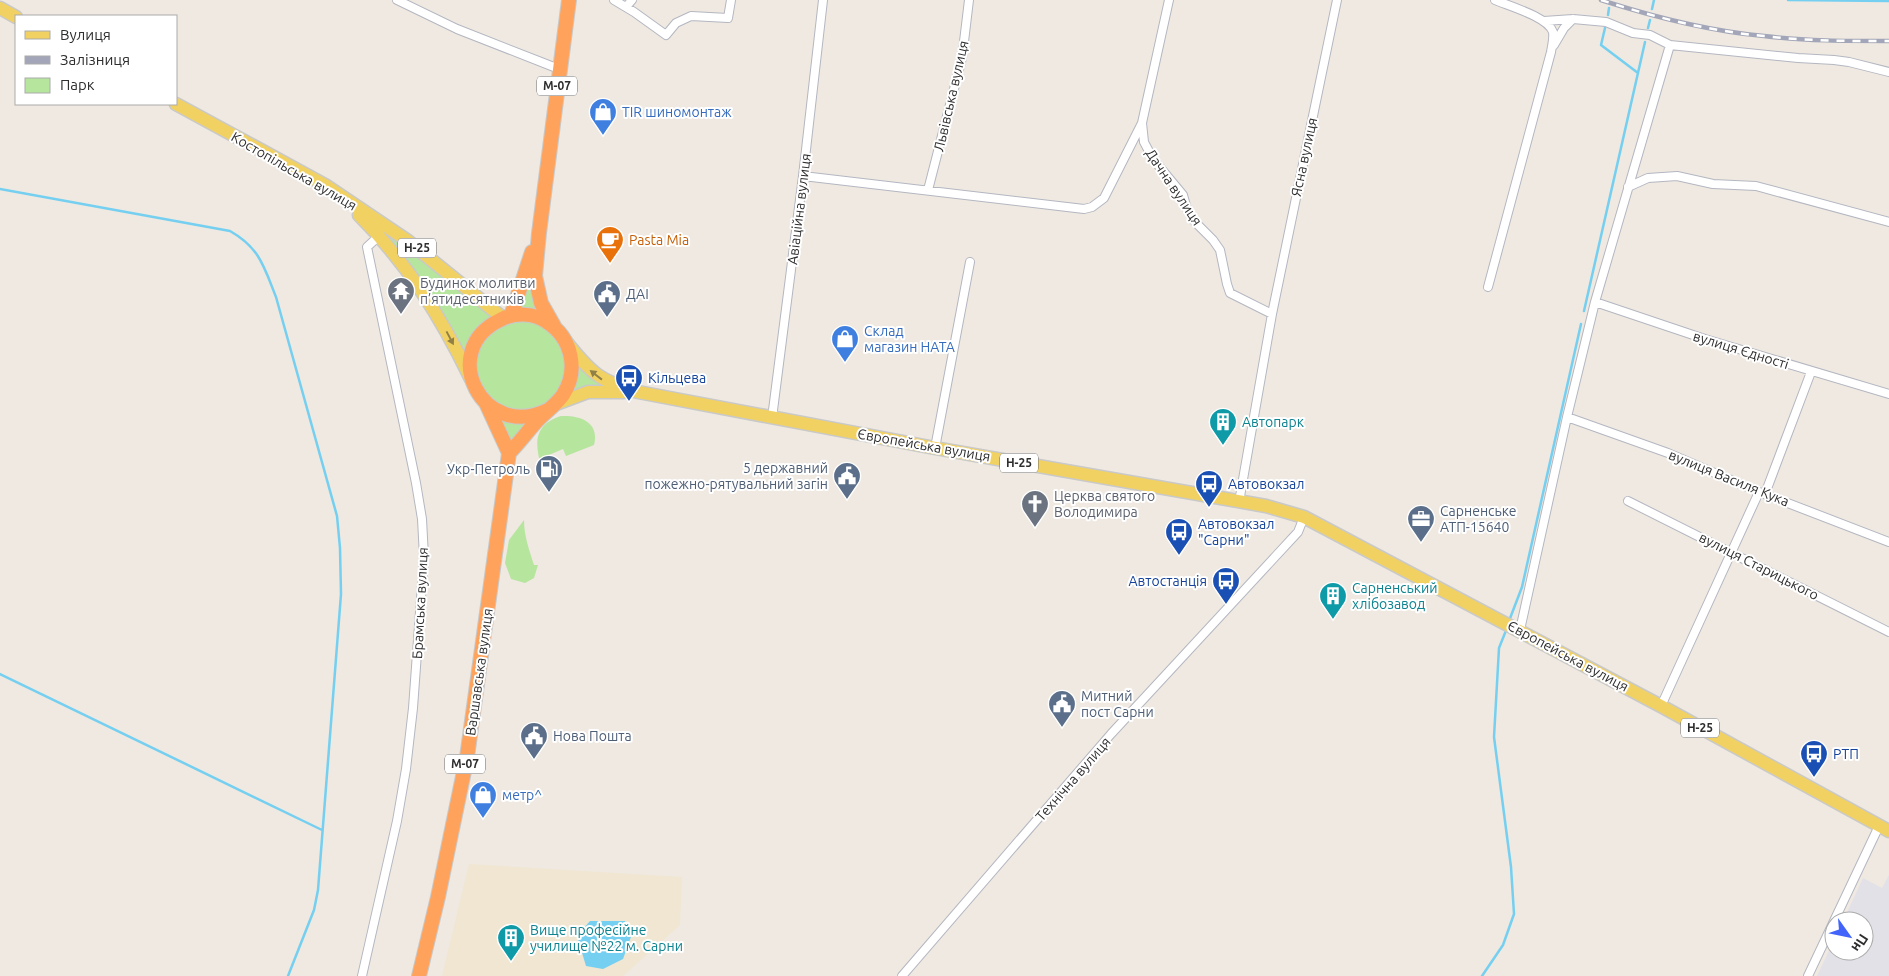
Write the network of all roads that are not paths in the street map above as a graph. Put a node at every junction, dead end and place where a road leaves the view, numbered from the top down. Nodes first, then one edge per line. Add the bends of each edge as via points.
1 (397, 0) edge
2 (569, 0) edge
3 (614, 0) edge
4 (632, 0) edge
5 (731, 0) edge
6 (823, 0) edge
7 (969, 0) edge
8 (1169, 0) edge
9 (1337, 0) edge
10 (1495, 0) edge
11 (626, 7) junction
12 (0, 9) edge
13 (15, 16) edge
14 (1573, 19) junction
15 (1544, 21) junction
16 (1670, 44) junction
17 (1551, 52) junction
18 (559, 69) junction
19 (1889, 72) edge
20 (178, 105) edge
21 (1142, 123) junction
22 (803, 176) junction
23 (325, 185) junction
24 (1628, 187) junction
25 (928, 190) junction
26 (1889, 222) edge
27 (539, 233) junction
28 (379, 236) junction
29 (970, 262) dead end
30 (1488, 286) dead end
31 (1594, 302) junction
32 (1272, 314) junction
33 (507, 317) junction
34 (554, 327) junction
35 (566, 341) junction
36 (1811, 372) junction
37 (474, 387) junction
38 (638, 392) junction
39 (1889, 394) edge
40 (486, 403) junction
41 (552, 407) junction
42 (772, 418) junction
43 (1567, 418) junction
44 (934, 448) junction
45 (509, 453) junction
46 (1762, 493) junction
47 (1628, 500) dead end
48 (1239, 502) junction
49 (1304, 516) junction
50 (1889, 542) edge
51 (1731, 551) junction
52 (1513, 626) junction
53 (1889, 632) edge
54 (1661, 706) junction
55 (1884, 829) edge
56 (362, 976) edge
57 (419, 976) edge
58 (902, 976) edge
59 (1808, 976) edge

1 - 18 street via 457,29
2 - 18 highway, М-07
3 - 11 street
4 - 11 street
5 - 11 street via 728,18 691,16 676,23 666,35
6 - 22 street, Авіаційна вулиця
7 - 25 street, Львівська вулиця via 962,58
8 - 21 street, Дачна вулиця
9 - 32 street, Ясна вулиця
10 - 15 street
12 - 13 main road
14 - 15 street
14 - 16 street via 1606,22
14 - 17 street
15 - 17 street via 1553,32
16 - 19 street via 1834,60
16 - 24 street
17 - 30 street
18 - 27 highway, М-07
20 - 23 main road, Костопільська вулиця / Н-25
21 - 25 street via 1104,198 1092,207 1060,207
21 - 32 street, Дачна вулиця via 1144,142 1153,158 1183,195 1195,222 1220,250 1230,293
22 - 25 street
22 - 42 street, Авіаційна вулиця
23 - 28 main road, Н-25 via 348,203
23 - 33 main road, Костопільська вулиця / Н-25 via 408,241
24 - 26 street via 1648,178 1677,176 1714,184 1756,186
24 - 31 street
27 - 33 highway, М-07
27 - 34 highway, М-07 via 537,290
28 -> 37 main road, Н-25 via 409,271 440,318
28 - 56 street, Брамська вулиця via 367,246 416,483 424,556 406,769
29 - 44 street
31 - 36 street, вулиця Єдності
31 - 43 street
32 - 48 street
33 - 34 highway via 537,317
33 - 37 highway via 493,323 477,340 470,363
34 - 35 highway, М-07
38 -> 35 main road, Європейська вулиця / Н-25 via 602,380
35 - 41 highway, М-07 via 571,356 571,376 565,391
36 - 39 street, вулиця Єдності
36 - 46 street
37 - 40 highway
38 - 41 main road, Європейська вулиця / Н-25 via 588,392
38 - 42 main road, Європейська вулиця / Н-25
40 - 41 highway, Н-25 via 511,416 532,416
40 - 45 highway
41 - 45 highway, М-07
42 - 44 main road, Європейська вулиця / Н-25
43 - 46 street, вулиця Василя Кука via 1668,453
43 - 52 street
44 - 48 main road, Європейська вулиця / Н-25
45 - 57 highway, Варшавська вулиця / М-07 via 467,757
46 - 50 street, вулиця Василя Кука
46 - 51 street
47 - 51 street, вулиця Старицького
48 - 49 main road, Європейська вулиця / Н-25
49 - 52 main road, Європейська вулиця / Н-25
49 - 58 street, Технічна вулиця via 1298,532 1111,734
51 - 53 street, вулиця Старицького
51 - 54 street
52 - 54 main road, Європейська вулиця / Н-25
54 - 55 main road, Європейська вулиця / Н-25
55 - 59 street

